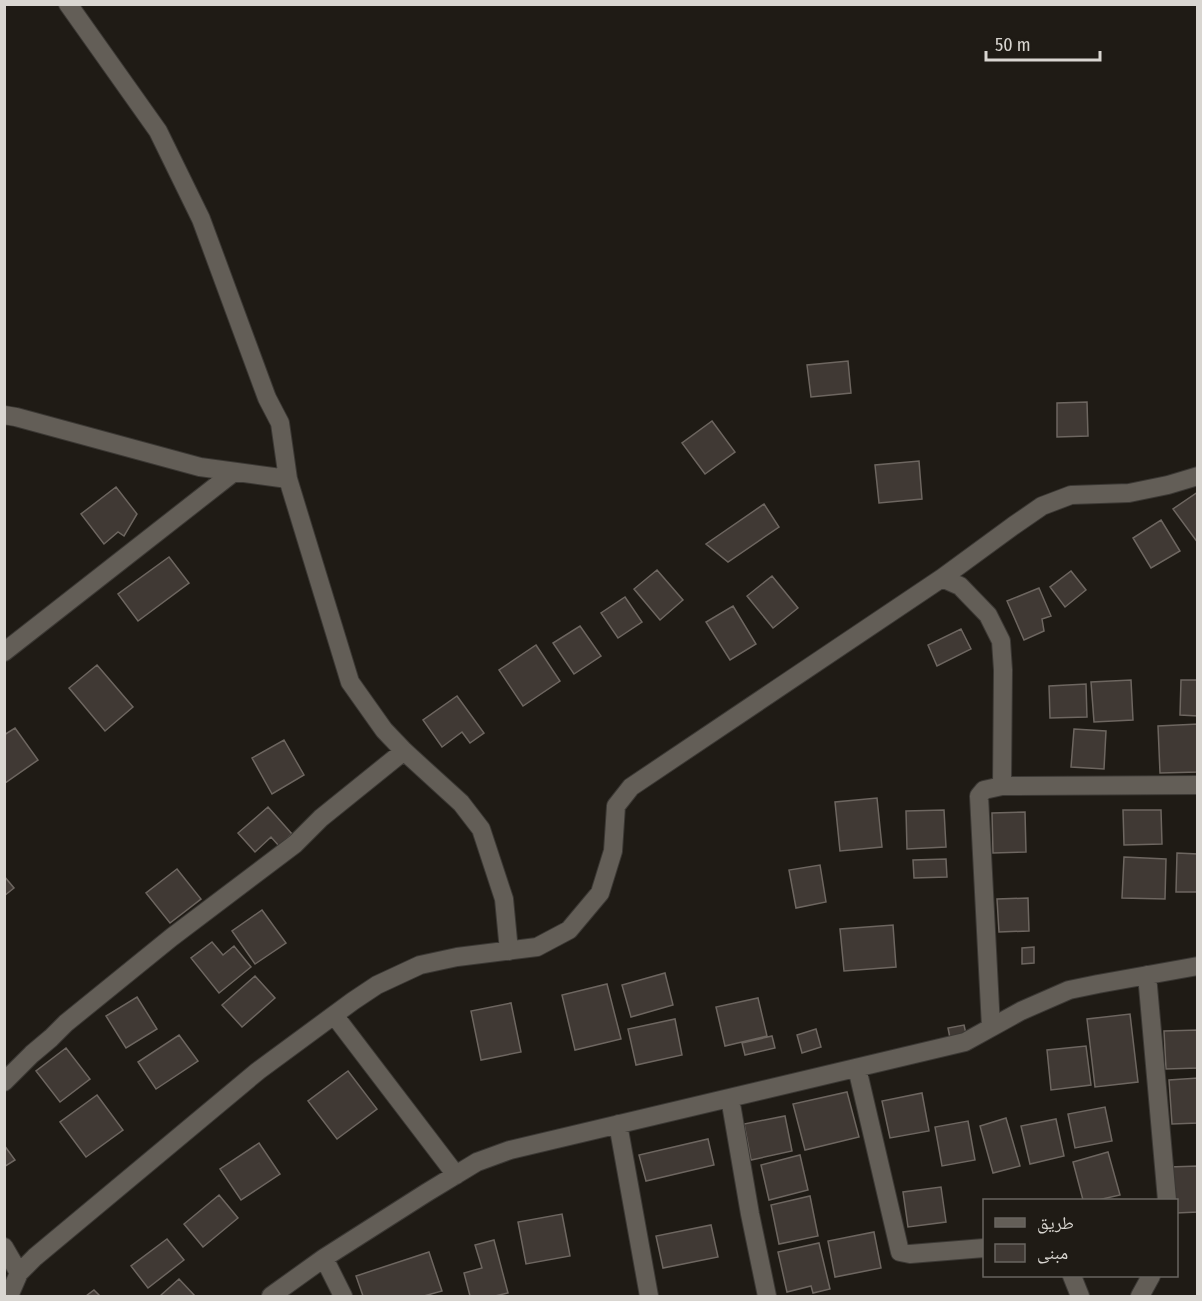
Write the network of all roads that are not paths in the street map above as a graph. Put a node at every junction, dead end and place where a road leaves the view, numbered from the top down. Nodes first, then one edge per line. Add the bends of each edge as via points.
1 (68, 4) edge
2 (4, 415) edge
3 (234, 472) junction
4 (1197, 476) edge
5 (288, 479) junction
6 (942, 578) junction
7 (4, 652) edge
8 (404, 751) junction
9 (1197, 785) edge
10 (1002, 786) junction
11 (509, 951) junction
12 (1197, 966) edge
13 (1147, 975) junction
14 (334, 1015) junction
15 (990, 1027) junction
16 (857, 1068) junction
17 (4, 1082) edge
18 (730, 1098) junction
19 (618, 1124) junction
20 (456, 1175) junction
21 (1167, 1199) edge
22 (4, 1247) edge
23 (983, 1248) edge
24 (324, 1258) junction
25 (20, 1273) junction
26 (1073, 1277) edge
27 (1150, 1277) edge
28 (9, 1296) edge
29 (271, 1296) edge
30 (343, 1296) edge
31 (649, 1296) edge
32 (767, 1296) edge
33 (1080, 1296) edge
34 (1140, 1296) edge

1 - 5 street via 158,131 201,219 267,398 280,423
2 - 3 street via 200,467
3 - 5 street
3 - 7 street
4 - 6 street via 1129,493 1071,495 1042,506
5 - 8 street via 351,682
6 - 10 street via 960,586 988,615 1001,641
6 - 11 street via 631,786 616,806 612,851 600,893 569,930 537,947
8 - 11 street via 461,803 481,829 504,899
8 - 17 street via 288,850 66,1023
9 - 10 street
10 - 15 street via 984,790 979,796
11 - 14 street via 420,965 377,985
12 - 13 street
13 - 15 street via 1068,990
13 - 21 street
14 - 20 street
14 - 25 street via 241,1085 34,1257
15 - 16 street via 965,1042
16 - 18 street
16 - 23 street via 900,1252
18 - 19 street
18 - 32 street
19 - 20 street via 510,1150
19 - 31 street
20 - 24 street
22 - 25 street
24 - 29 street
24 - 30 street
25 - 28 street
26 - 33 street
27 - 34 street

